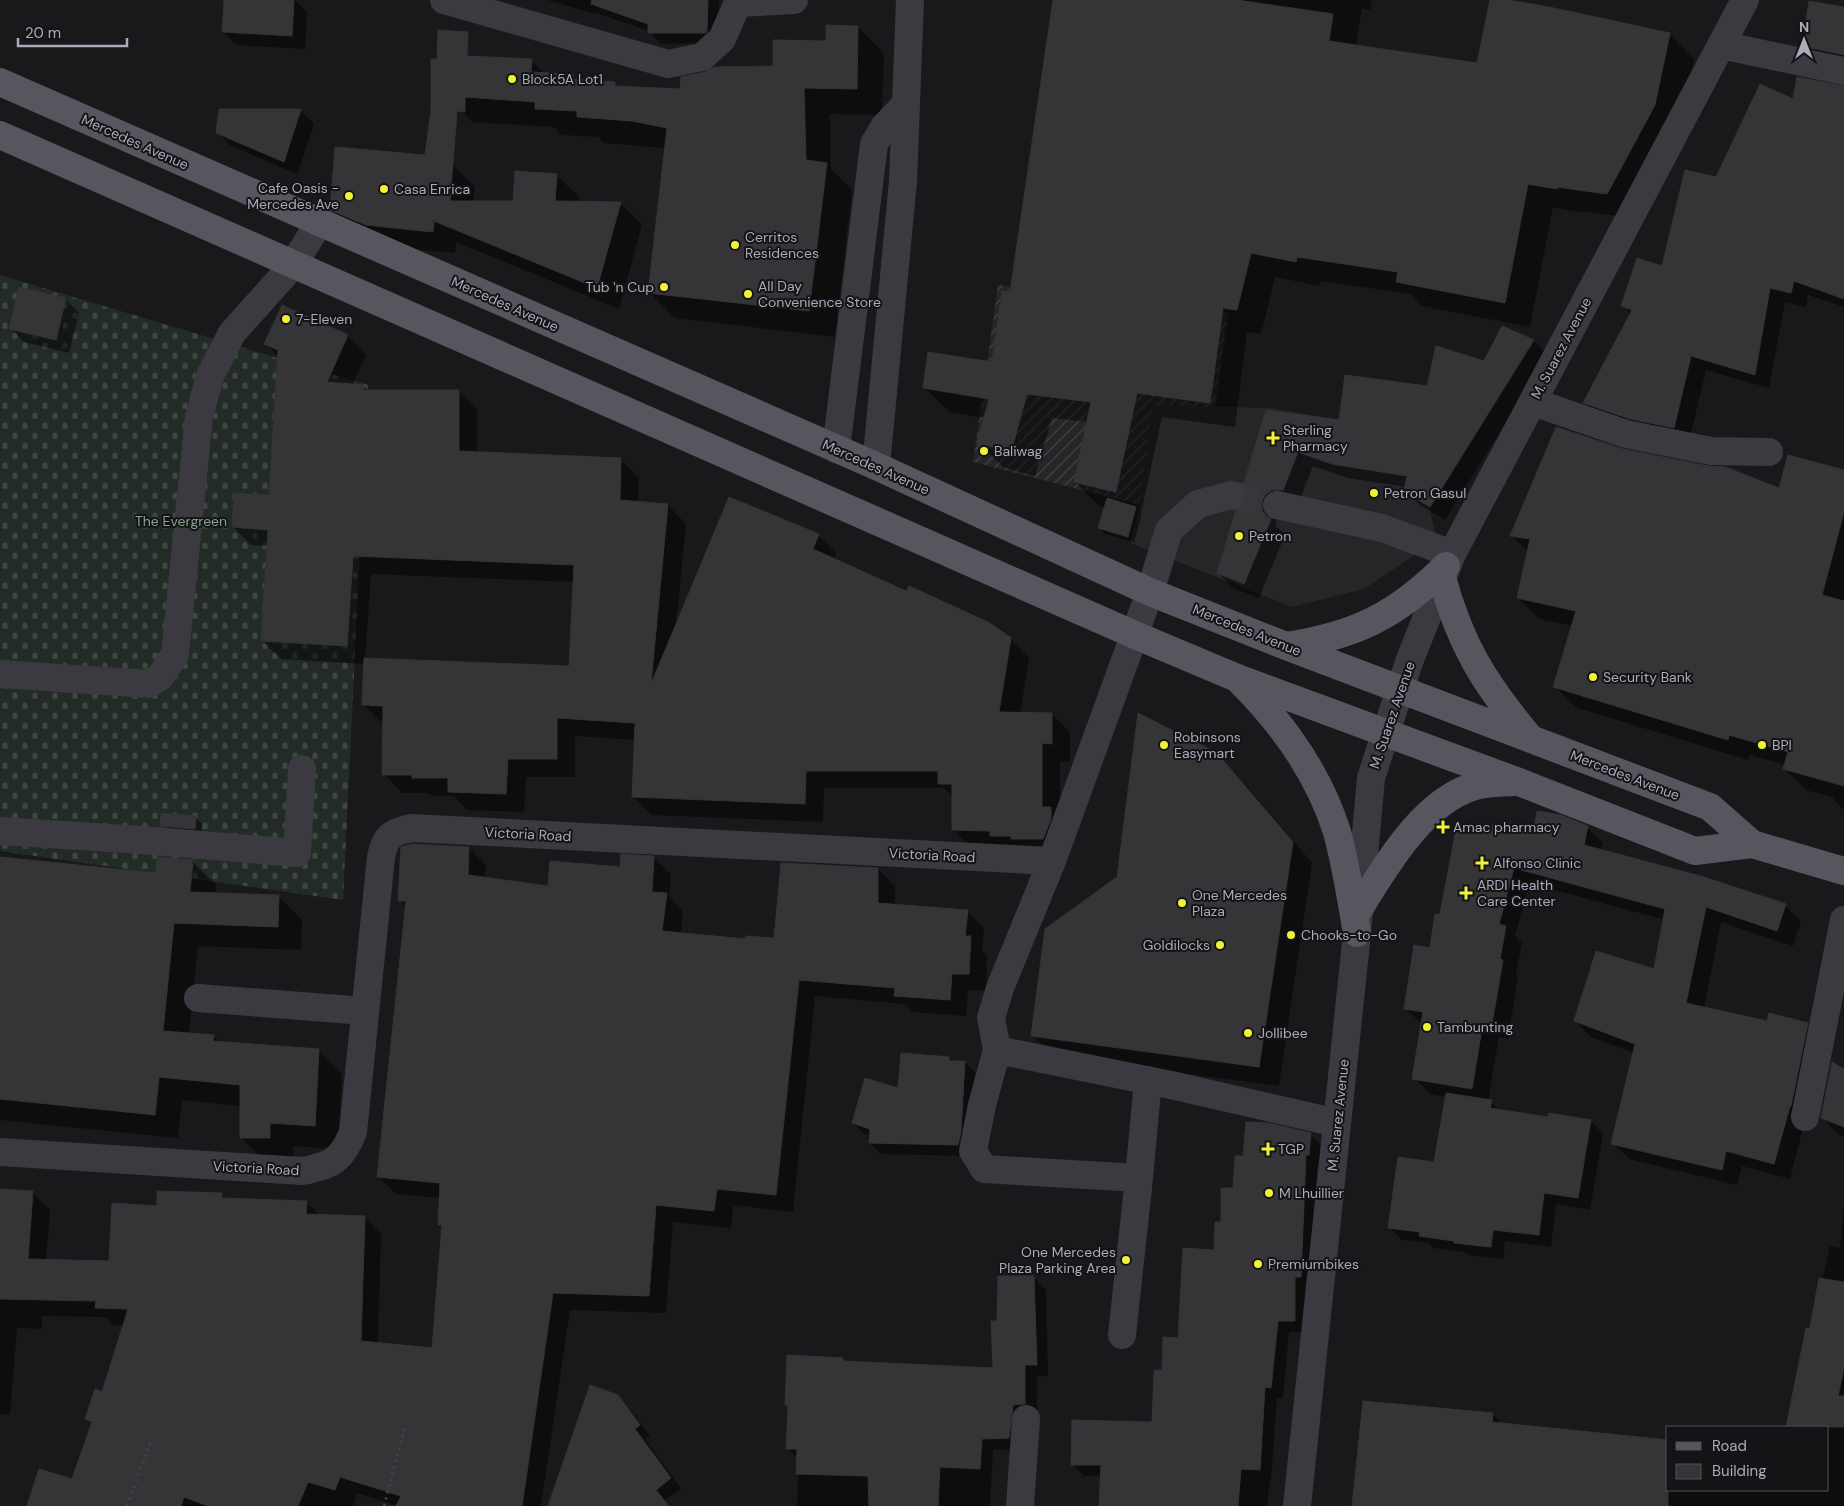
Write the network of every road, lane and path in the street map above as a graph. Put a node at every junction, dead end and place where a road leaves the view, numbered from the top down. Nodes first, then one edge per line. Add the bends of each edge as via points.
1 (794, 0) edge
2 (910, 0) edge
3 (1745, 0) edge
4 (739, 1) edge
5 (459, 2) edge
6 (1721, 45) junction
7 (1844, 71) edge
8 (0, 82) edge
9 (906, 104) junction
10 (0, 135) edge
11 (319, 223) junction
12 (863, 229) junction
13 (898, 231) junction
14 (293, 266) junction
15 (1533, 402) junction
16 (836, 449) junction
17 (1769, 452) dead end
18 (876, 466) junction
19 (1232, 495) tunnel mouth
20 (1277, 505) tunnel mouth
21 (1447, 566) junction
22 (1150, 592) junction
23 (1135, 635) junction
24 (1286, 646) junction
25 (0, 674) edge
26 (1237, 678) junction
27 (1400, 689) junction
28 (1385, 733) junction
29 (1530, 738) junction
30 (302, 769) dead end
31 (1519, 782) junction
32 (0, 831) edge
33 (1752, 844) junction
34 (1052, 861) junction
35 (1844, 871) edge
36 (1844, 920) edge
37 (1358, 921) junction
38 (198, 998) dead end
39 (365, 1011) junction
40 (997, 1050) junction
41 (1148, 1080) junction
42 (1805, 1117) dead end
43 (1337, 1123) junction
44 (0, 1152) edge
45 (1139, 1178) junction
46 (1122, 1335) dead end
47 (1026, 1419) dead end
48 (405, 1427) dead end
49 (151, 1440) dead end
50 (127, 1506) edge
51 (384, 1506) edge
52 (1020, 1506) edge
53 (1297, 1506) edge

1 - 4 street
2 - 9 street
3 - 6 street, M. Suarez Avenue
4 - 5 street via 722,39 702,58 668,64
6 - 7 street
6 - 15 street, M. Suarez Avenue
8 - 11 main road, Mercedes Avenue
9 - 12 street via 884,127 874,144
9 - 13 street
10 - 14 main road, Mercedes Avenue
11 - 14 street
11 - 16 main road, Mercedes Avenue
12 - 13 street
12 - 16 street
13 - 18 street
14 - 23 main road, Mercedes Avenue
14 - 25 street via 232,333 210,376 199,417 175,654 160,677 149,684
15 - 17 street via 1626,434 1711,450
15 - 21 street, M. Suarez Avenue
16 - 18 main road, Mercedes Avenue
18 - 22 main road, Mercedes Avenue
19 - 22 street via 1198,504 1169,530
20 - 21 street via 1382,528
21 - 24 main road via 1383,617 1341,635
21 - 27 street, M. Suarez Avenue
21 - 29 main road via 1453,616 1476,666
22 - 23 street
22 - 24 main road, Mercedes Avenue
23 - 26 main road, Mercedes Avenue
23 - 34 street
24 - 27 main road, Mercedes Avenue
26 - 28 main road, Mercedes Avenue
26 - 37 main road via 1284,730 1321,792 1344,859
27 - 28 street, M. Suarez Avenue
27 - 29 main road, Mercedes Avenue
28 - 31 main road, Mercedes Avenue
28 - 37 street, M. Suarez Avenue via 1371,778
29 - 33 main road, Mercedes Avenue via 1710,807
30 - 32 street via 297,853
31 - 33 main road, Mercedes Avenue via 1695,851
31 - 37 main road via 1466,789 1437,807 1404,844 1374,886
33 - 35 main road, Mercedes Avenue
34 - 39 street, Victoria Road via 411,828 398,830 383,846
34 - 40 street via 991,1018
36 - 42 street
37 - 43 street, M. Suarez Avenue
38 - 39 street
39 - 44 street, Victoria Road via 352,1132 346,1149 334,1161 320,1168 302,1171
40 - 41 street
40 - 45 street via 973,1151 984,1168
41 - 43 street
41 - 45 street
43 - 53 street, M. Suarez Avenue
45 - 46 street
47 - 52 street
48 - 51 path
49 - 50 path

